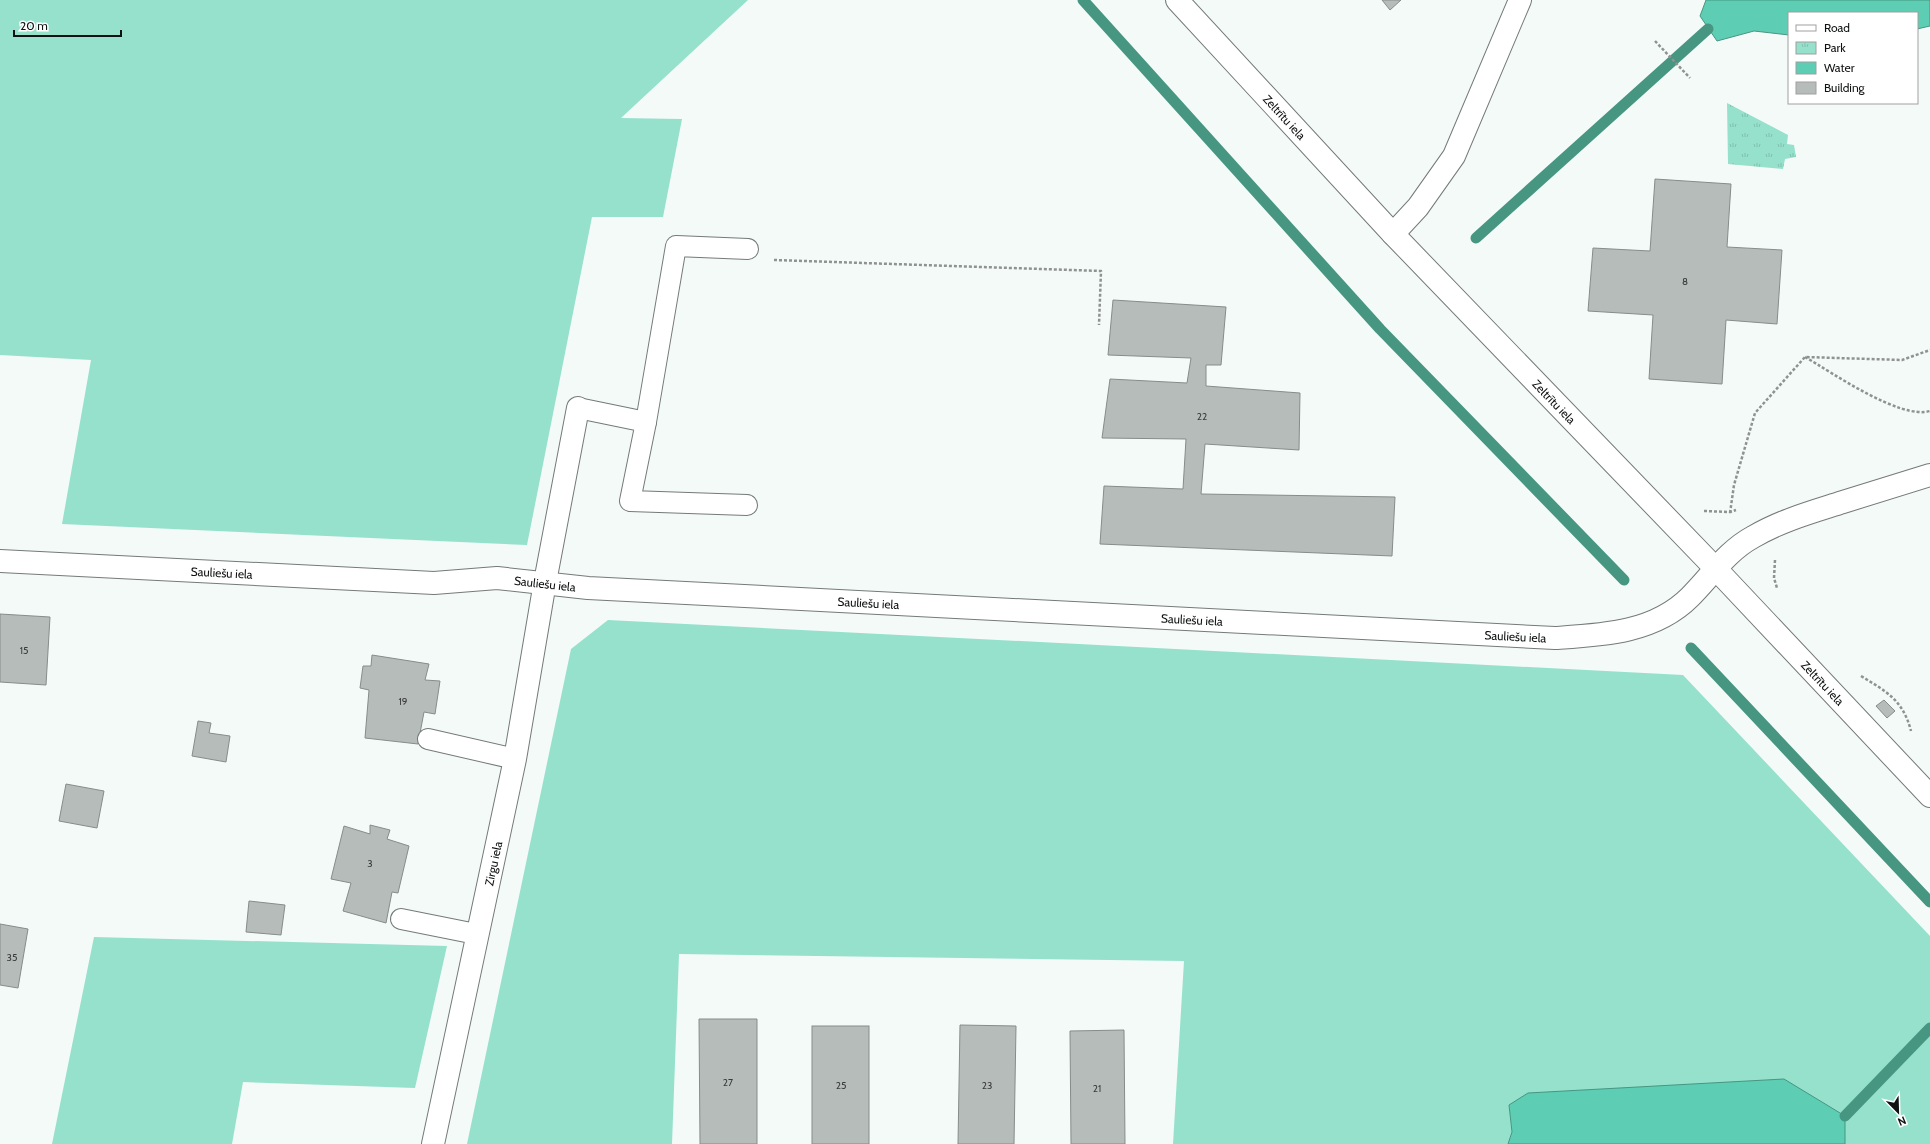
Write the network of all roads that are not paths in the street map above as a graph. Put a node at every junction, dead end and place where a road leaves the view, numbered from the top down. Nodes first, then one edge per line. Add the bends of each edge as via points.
1 (1177, 0) edge
2 (1520, 0) edge
3 (1393, 234) junction
4 (748, 249) road end
5 (578, 408) joint
6 (646, 422) junction
7 (1930, 475) edge
8 (747, 505) dead end
9 (0, 561) edge
10 (1716, 569) junction
11 (545, 582) junction
12 (428, 739) dead end
13 (515, 758) junction
14 (1930, 796) edge
15 (401, 919) dead end
16 (476, 934) junction
17 (433, 1144) edge

1 - 3 street, Zeltrītu iela
2 - 3 street via 1454,156 1418,207
3 - 10 street, Zeltrītu iela
4 - 6 lane via 676,246
5 - 6 lane
5 - 11 street, Zirgu iela
6 - 8 lane via 630,501
7 - 10 street via 1786,519 1734,549
9 - 11 street, Sauliešu iela via 434,583 497,578
10 - 11 street, Sauliešu iela via 1689,598 1644,627 1606,635 1555,638 588,588
10 - 14 street, Zeltrītu iela
11 - 13 street, Zirgu iela
12 - 13 lane
13 - 16 street, Zirgu iela
15 - 16 lane
16 - 17 street, Zirgu iela

